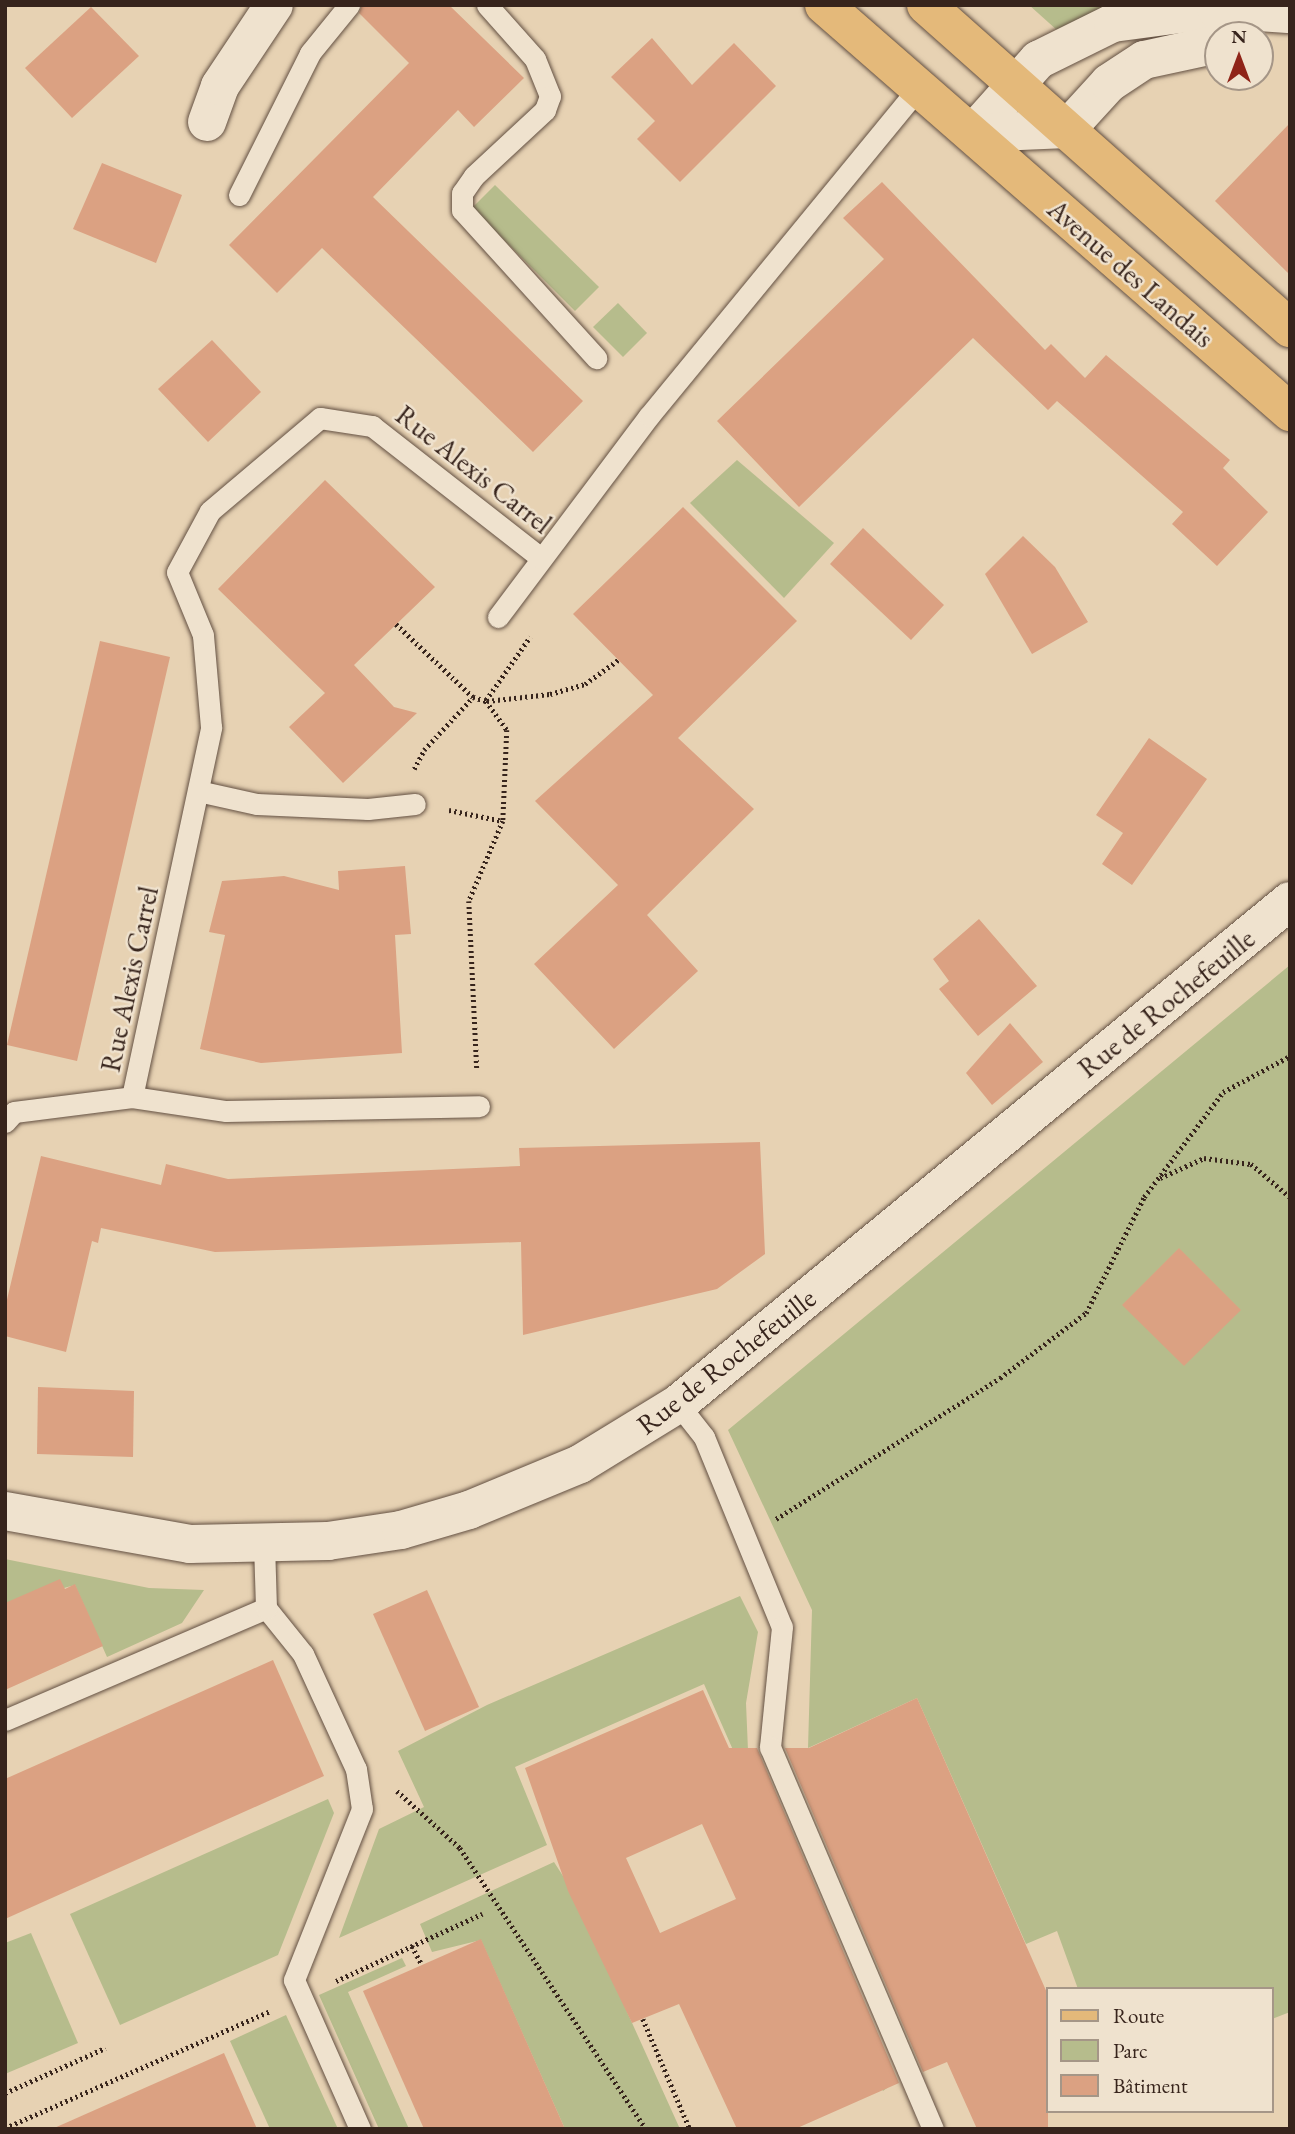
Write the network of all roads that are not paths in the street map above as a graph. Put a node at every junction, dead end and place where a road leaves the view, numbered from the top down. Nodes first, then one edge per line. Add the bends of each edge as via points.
1 (274, 5) edge
2 (349, 5) edge
3 (487, 5) edge
4 (824, 5) edge
5 (926, 5) edge
6 (1289, 14) edge
7 (1273, 21) edge
8 (1204, 47) edge
9 (1015, 85) junction
10 (918, 88) junction
11 (207, 122) dead end
12 (1068, 129) junction
13 (972, 133) junction
14 (239, 195) dead end
15 (1290, 328) edge
16 (596, 358) dead end
17 (1290, 412) edge
18 (541, 558) junction
19 (498, 617) dead end
20 (198, 791) junction
21 (405, 805) road end
22 (1290, 901) edge
23 (132, 1097) junction
24 (479, 1106) road end
25 (5, 1122) edge
26 (678, 1404) junction
27 (5, 1511) edge
28 (264, 1545) junction
29 (266, 1608) junction
30 (5, 1720) edge
31 (360, 2129) edge
32 (933, 2129) edge

1 - 11 street via 220,86
2 - 14 lane via 310,52
3 - 16 lane via 536,59 551,96 545,110 474,176 462,193 463,210
4 - 10 main road, Avenue des Landais
5 - 9 main road
6 - 7 street
6 - 9 street via 1216,9 1113,23 1038,60
8 - 12 street via 1144,60 1109,83
9 - 12 main road
9 - 13 street
10 - 13 main road, Avenue des Landais
10 - 18 lane, Rue Alexis Carrel via 649,416
12 - 13 street
12 - 15 main road
13 - 17 main road, Avenue des Landais
18 - 19 lane
18 - 20 lane, Rue Alexis Carrel via 372,426 320,418 210,511 177,572 204,648 211,727
20 - 21 lane via 257,804
20 - 23 lane, Rue Alexis Carrel
22 - 26 street, Rue de Rochefeuille
23 - 24 lane via 226,1111
23 - 25 lane, Rue Alexis Carrel via 14,1112
26 - 28 street, Rue de Rochefeuille via 580,1464 469,1510 401,1530
26 - 32 lane via 705,1437 782,1627 771,1747
27 - 28 street, Rue de Rochefeuille via 116,1535
28 - 29 lane
29 - 30 lane
29 - 31 lane via 303,1654 356,1769 362,1809 294,1980

